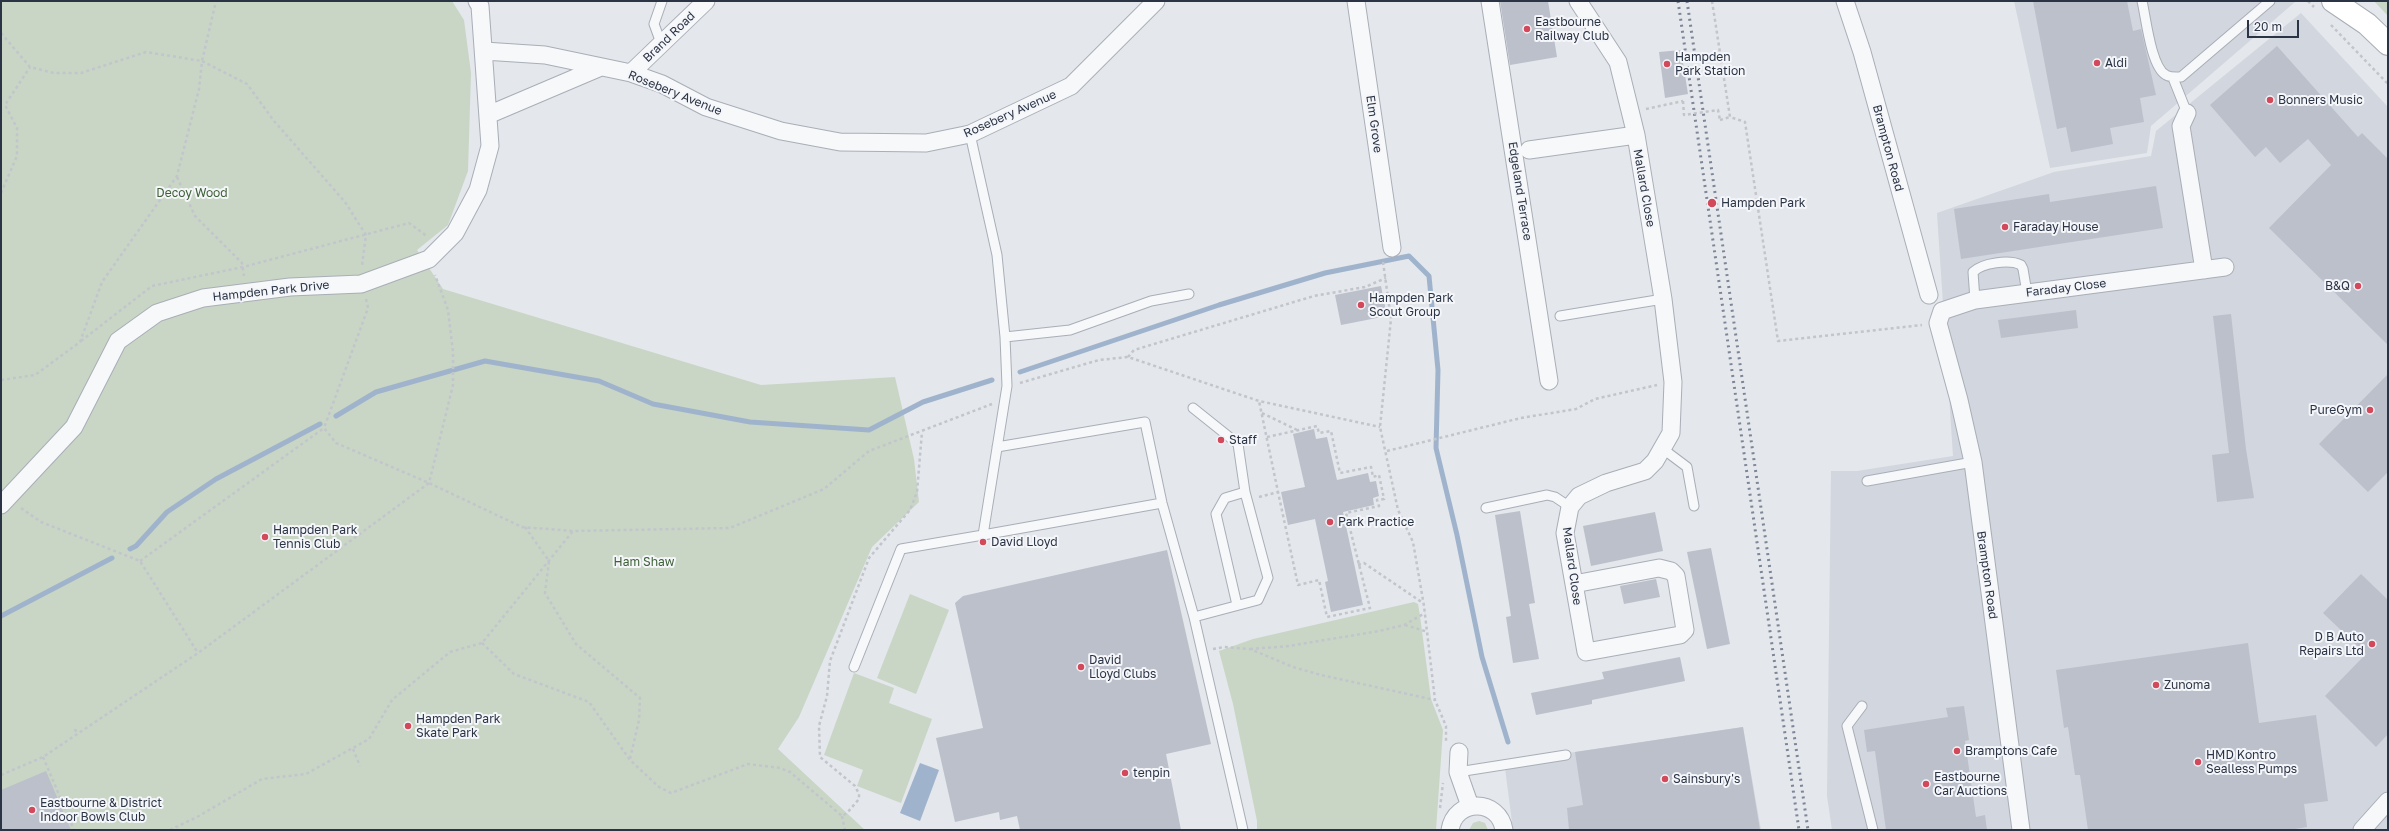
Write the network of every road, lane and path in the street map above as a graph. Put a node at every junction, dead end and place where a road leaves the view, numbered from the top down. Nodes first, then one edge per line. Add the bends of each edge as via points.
1 (216, 1) edge
2 (477, 1) edge
3 (662, 1) edge
4 (706, 1) edge
5 (1156, 1) edge
6 (1356, 1) edge
7 (1490, 1) edge
8 (1578, 1) edge
9 (1712, 1) edge
10 (1845, 1) edge
11 (2142, 1) edge
12 (2272, 1) edge
13 (2308, 1) edge
14 (2356, 1) edge
15 (2328, 7) edge
16 (2368, 24) junction
17 (1, 33) edge
18 (661, 43) junction
19 (2388, 44) edge
20 (484, 51) junction
21 (202, 61) junction
22 (30, 67) junction
23 (601, 67) junction
24 (631, 73) junction
25 (2173, 78) junction
26 (2388, 84) edge
27 (5, 105) junction
28 (1, 106) edge
29 (1630, 113) junction
30 (2187, 113) joint
31 (488, 115) junction
32 (1730, 117) junction
33 (970, 134) junction
34 (1636, 135) junction
35 (1529, 150) dead end
36 (177, 176) junction
37 (1, 193) edge
38 (366, 235) junction
39 (442, 247) junction
40 (1392, 248) dead end
41 (429, 259) junction
42 (243, 267) junction
43 (2225, 267) dead end
44 (2204, 270) junction
45 (1385, 272) dead end
46 (1386, 278) junction
47 (360, 284) junction
48 (246, 293) junction
49 (2027, 293) junction
50 (1189, 294) dead end
51 (1663, 299) junction
52 (1975, 300) junction
53 (1936, 307) junction
54 (1560, 316) dead end
55 (1005, 337) junction
56 (80, 342) junction
57 (1128, 357) junction
58 (1, 380) edge
59 (1550, 381) dead end
60 (1673, 382) junction
61 (1006, 391) junction
62 (1259, 401) junction
63 (1193, 408) dead end
64 (1262, 413) junction
65 (1380, 427) junction
66 (324, 428) junction
67 (1298, 430) junction
68 (1267, 437) junction
69 (997, 447) junction
70 (1663, 449) junction
71 (1386, 451) junction
72 (1972, 462) junction
73 (1867, 480) dead end
74 (429, 483) junction
75 (1278, 492) junction
76 (1246, 496) junction
77 (5, 502) edge
78 (1162, 503) junction
79 (1694, 506) dead end
80 (1570, 507) junction
81 (1486, 508) dead end
82 (525, 527) junction
83 (572, 531) junction
84 (983, 535) junction
85 (140, 561) junction
86 (549, 561) junction
87 (1358, 565) junction
88 (1574, 584) junction
89 (1424, 603) junction
90 (1238, 605) junction
91 (1425, 613) junction
92 (1194, 617) junction
93 (1404, 625) junction
94 (1428, 632) junction
95 (482, 643) junction
96 (1250, 649) junction
97 (1202, 652) junction
98 (198, 653) junction
99 (854, 667) dead end
100 (1435, 700) junction
101 (1862, 706) dead end
102 (75, 729) dead end
103 (77, 734) junction
104 (353, 749) junction
105 (1452, 751) joint
106 (1566, 755) dead end
107 (43, 757) junction
108 (630, 760) junction
109 (360, 766) dead end
110 (1451, 773) junction
111 (1, 775) edge
112 (2388, 801) edge
113 (853, 806) dead end
114 (1470, 806) junction
115 (1440, 814) dead end
116 (842, 816) junction
117 (74, 830) edge
118 (170, 830) edge
119 (845, 830) edge
120 (1243, 830) edge
121 (1450, 830) edge
122 (1504, 830) edge
123 (1873, 830) edge
124 (2021, 830) edge
125 (2362, 830) edge

1 - 21 path
2 - 20 street, Hampden Park Drive via 480,6
3 - 18 lane via 654,24
4 - 18 street, Brand Road
5 - 33 street, Rosebery Avenue via 1071,86
6 - 40 street, Elm Grove
7 - 59 street, Edgeland Terrace
8 - 29 street via 1618,62
9 - 32 path
10 - 53 street, Brampton Road
11 - 25 lane via 2156,64 2165,75
12 - 25 lane via 2181,77
13 - 15 path
14 - 16 street
15 - 16 street
15 - 26 path
16 - 19 street
17 - 22 path
18 - 24 street, Brand Road
20 - 23 street, Rosebery Avenue via 545,55
20 - 31 street, Hampden Park Drive
21 - 22 path via 146,52 82,73 54,73
21 - 36 path via 199,89
21 - 38 path via 247,84 274,121 345,202
22 - 27 path
23 - 24 street, Rosebery Avenue
23 - 31 street
24 - 33 street, Rosebery Avenue via 662,84 706,107 781,131 840,142 926,143
25 - 30 lane
27 - 28 path
27 - 37 path via 17,128 17,156
29 - 32 path, bridge via 1683,101 1684,115 1718,110 1720,120
29 - 34 street
30 - 44 street via 2181,126
31 - 39 street, Hampden Park Drive via 490,146 478,190 455,233
32 - 53 path via 1745,122 1778,342
33 - 55 lane via 997,255
34 - 35 street, Mallard Close
34 - 51 street, Mallard Close
36 - 42 path via 195,216 242,262
36 - 56 path via 102,282
38 - 39 path via 409,223
38 - 42 path
38 - 47 path
39 - 41 street, Hampden Park Drive
41 - 47 street, Hampden Park Drive
41 - 74 path via 448,310 453,352 452,385
42 - 48 path
42 - 56 path via 152,286
43 - 44 street, Faraday Close
44 - 49 street, Faraday Close
45 - 46 path
46 - 57 path via 1365,286 1314,296 1134,350
46 - 65 path via 1392,318
47 - 48 street, Hampden Park Drive via 290,287
47 - 66 path via 368,308
48 - 77 street, Hampden Park Drive via 203,298 157,313 118,341 74,427
49 - 52 street, Faraday Close
49 - 52 lane via 2021,265 2011,262 1981,266 1973,272
50 - 55 lane via 1151,301 1070,330
51 - 54 lane
51 - 60 street, Mallard Close
52 - 53 street, Faraday Close
53 - 72 street, Brampton Road
55 - 61 lane
56 - 58 path via 36,376
57 - 61 path via 1099,360
57 - 62 path
60 - 70 street, Mallard Close via 1671,433
60 - 71 path via 1595,399 1576,408 1521,418
61 - 69 lane
61 - 83 path via 998,402 869,451 824,489 730,528
62 - 64 path
62 - 65 path
63 - 76 lane via 1238,444
64 - 67 path
64 - 68 path
65 - 71 path
66 - 74 path via 336,443
66 - 85 path
67 - 68 path
67 - 87 path via 1317,426 1319,433 1330,430 1340,474 1370,467 1373,477 1379,475 1384,499 1377,500 1379,506 1346,513
68 - 75 path
69 - 78 lane via 1145,422
69 - 84 lane
70 - 79 lane via 1687,467
70 - 80 street, Mallard Close via 1645,470 1589,490 1578,496
71 - 89 path via 1398,510 1414,542
72 - 73 lane
72 - 124 street, Brampton Road
74 - 82 path
74 - 98 path
75 - 76 path
75 - 87 path via 1298,585 1319,580 1327,617 1370,608 1362,568 1359,569
76 - 90 lane via 1268,578 1258,600
76 - 90 lane via 1225,498 1216,514
77 - 85 path via 41,522
78 - 84 lane
78 - 92 lane
80 - 81 lane via 1555,497 1546,495
80 - 88 street, Mallard Close via 1564,533
82 - 83 path
82 - 86 path
83 - 86 path
84 - 99 lane via 901,549
85 - 98 path
86 - 95 path
86 - 108 path via 545,593 576,644 640,698 639,720
87 - 89 path via 1364,564
88 - 88 street, Mallard Close via 1586,652 1680,635 1685,630 1676,576 1671,571 1659,568
89 - 91 path
90 - 92 lane
91 - 93 path
91 - 94 path
92 - 97 lane
93 - 94 path
93 - 96 path via 1288,646
94 - 100 path
95 - 104 path via 450,652 392,700 369,739
95 - 108 path via 514,674 589,702
96 - 97 path via 1224,647
96 - 100 path via 1293,668
97 - 120 lane
98 - 103 path
100 - 105 path via 1446,726
101 - 123 lane via 1847,726
102 - 103 path
103 - 107 path
104 - 109 path
104 - 118 path via 306,774 262,779
105 - 110 street
106 - 110 lane
107 - 111 path
107 - 117 path
108 - 116 path via 659,787 671,793 748,764 780,768 790,772
110 - 114 street
110 - 115 path
112 - 125 street
113 - 116 path
114 - 121 street via 1456,816
114 - 122 street via 1486,807 1494,811 1500,817
116 - 119 path

